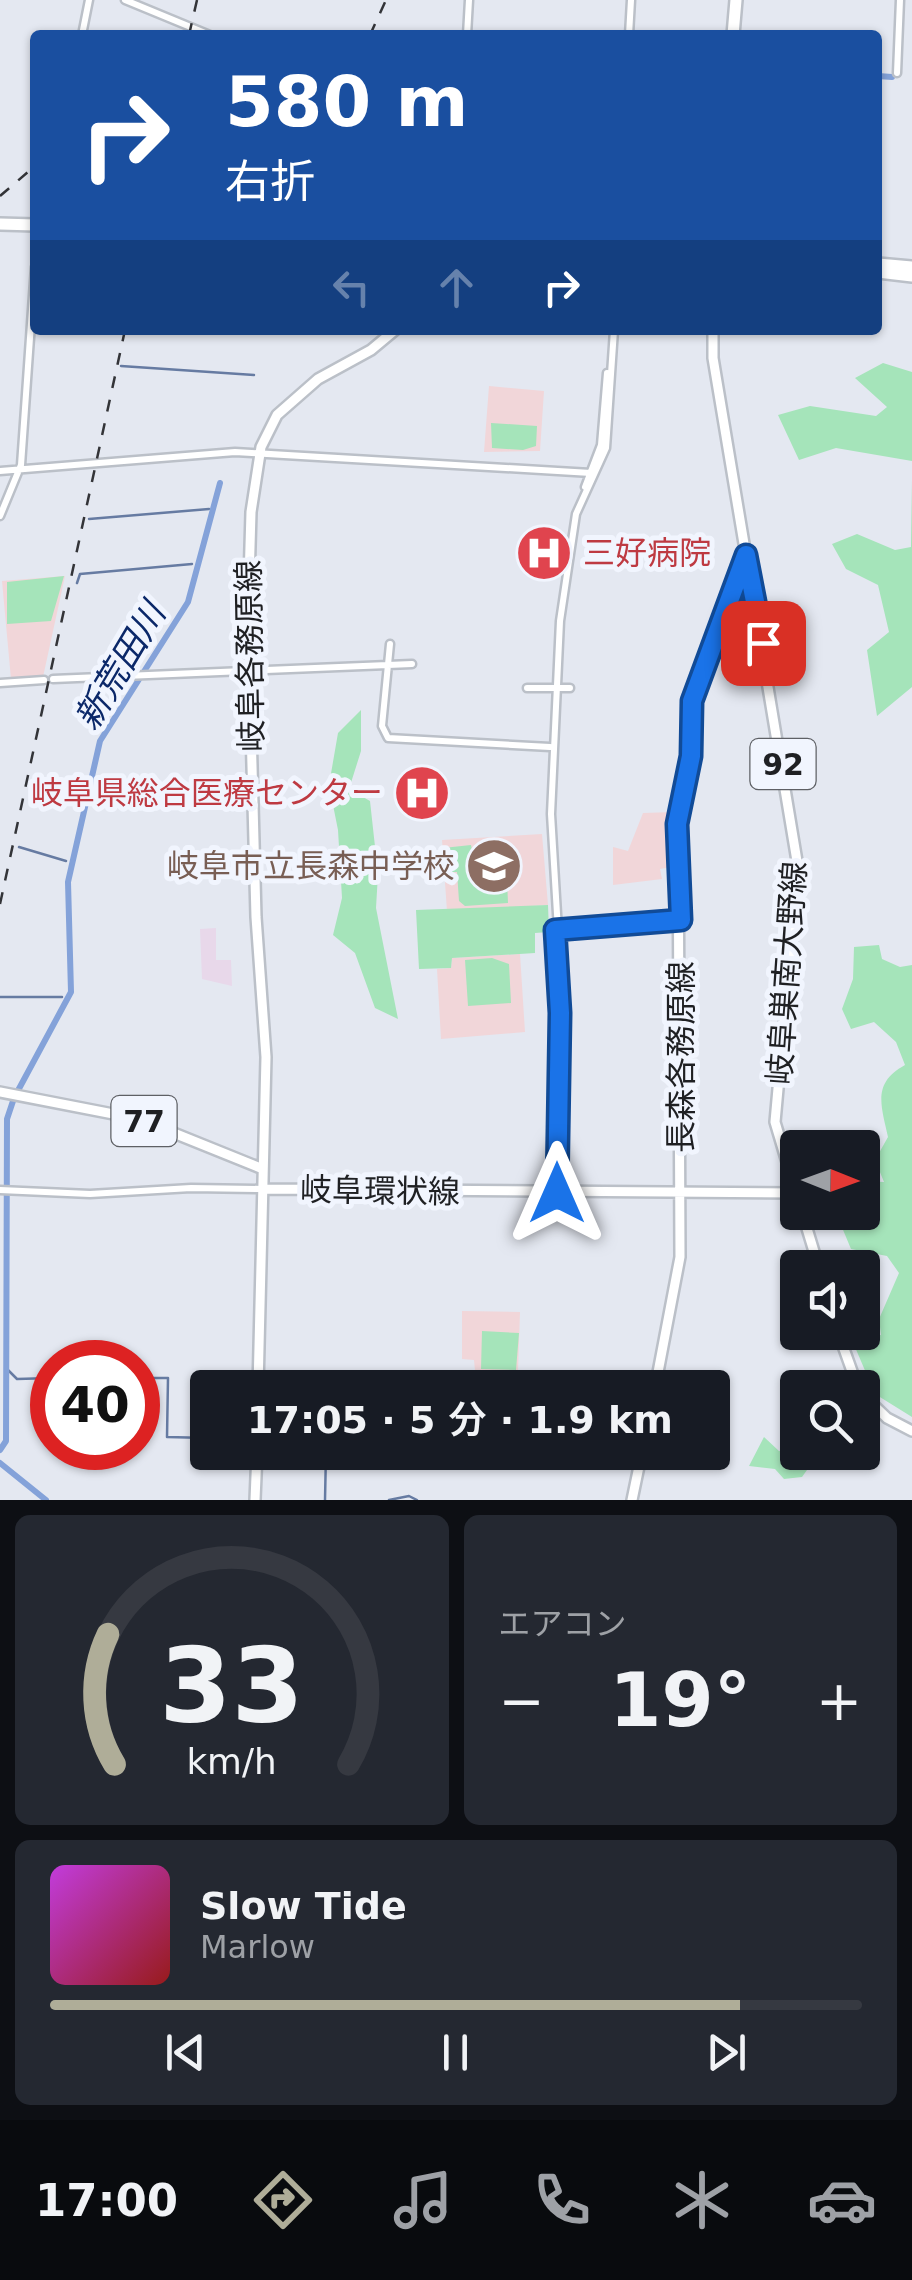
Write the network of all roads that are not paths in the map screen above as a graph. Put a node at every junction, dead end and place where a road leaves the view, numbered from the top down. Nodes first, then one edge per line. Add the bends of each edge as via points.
1 (90, 0) edge
2 (125, 0) edge
3 (468, 0) edge
4 (632, 0) edge
5 (734, 0) edge
6 (900, 0) edge
7 (83, 30) edge
8 (198, 30) edge
9 (466, 30) edge
10 (629, 30) edge
11 (732, 30) edge
12 (897, 74) dead end
13 (0, 221) edge
14 (30, 222) edge
15 (882, 270) edge
16 (912, 273) edge
17 (30, 335) edge
18 (388, 335) edge
19 (612, 335) edge
20 (612, 335) edge
21 (714, 335) edge
22 (260, 453) junction
23 (21, 469) junction
24 (0, 471) edge
25 (592, 473) junction
26 (0, 516) edge
27 (746, 555) junction
28 (390, 644) dead end
29 (389, 663) junction
30 (412, 664) dead end
31 (250, 668) junction
32 (0, 684) edge
33 (527, 688) dead end
34 (555, 688) junction
35 (570, 688) dead end
36 (550, 747) junction
37 (681, 920) junction
38 (557, 929) junction
39 (10, 1094) edge
40 (780, 1137) edge
41 (264, 1169) junction
42 (262, 1189) junction
43 (3, 1190) edge
44 (559, 1193) junction
45 (680, 1194) junction
46 (780, 1196) edge
47 (557, 1216) dead end
48 (258, 1370) edge
49 (659, 1370) edge
50 (880, 1412) edge
51 (912, 1431) edge
52 (256, 1470) edge
53 (638, 1470) edge
54 (256, 1500) edge
55 (632, 1500) edge

1 - 7 street
2 - 8 street
3 - 9 street
4 - 10 street
5 - 11 highway
6 - 12 street
13 - 14 highway
15 - 16 highway
17 - 23 street
18 - 22 main road, 岐阜各務原線 via 287,403
19 - 25 street via 601,446
20 - 34 street via 606,448 576,514
21 - 27 main road, 岐阜巣南大野線 / 92
22 - 23 street
22 - 25 street
22 - 31 main road, 岐阜各務原線 via 246,550
23 - 24 street
23 - 26 street
25 - 34 street via 576,502 562,562
27 - 37 main road, 長森各務原線 via 692,701 691,756 677,824
27 - 40 main road, 岐阜巣南大野線 / 92 via 798,867
28 - 29 street
29 - 30 street
29 - 31 street
29 - 36 street via 382,726 388,738
31 - 32 street
31 - 41 main road, 岐阜各務原線 via 266,1032
33 - 34 street
34 - 35 street
34 - 36 street
34 - 38 street via 551,814
36 - 38 street
37 - 38 street
37 - 45 main road, 長森各務原線
38 - 44 street
39 - 41 main road, 岐阜環状線 / 77 via 139,1118
41 - 42 main road, 岐阜環状線
42 - 43 street
42 - 44 main road, 岐阜環状線
42 - 48 main road
44 - 45 main road, 岐阜環状線
44 - 47 street
45 - 46 main road, 岐阜環状線
45 - 49 main road, 長森各務原線 via 678,1274
50 - 51 main road
52 - 54 main road
53 - 55 main road

